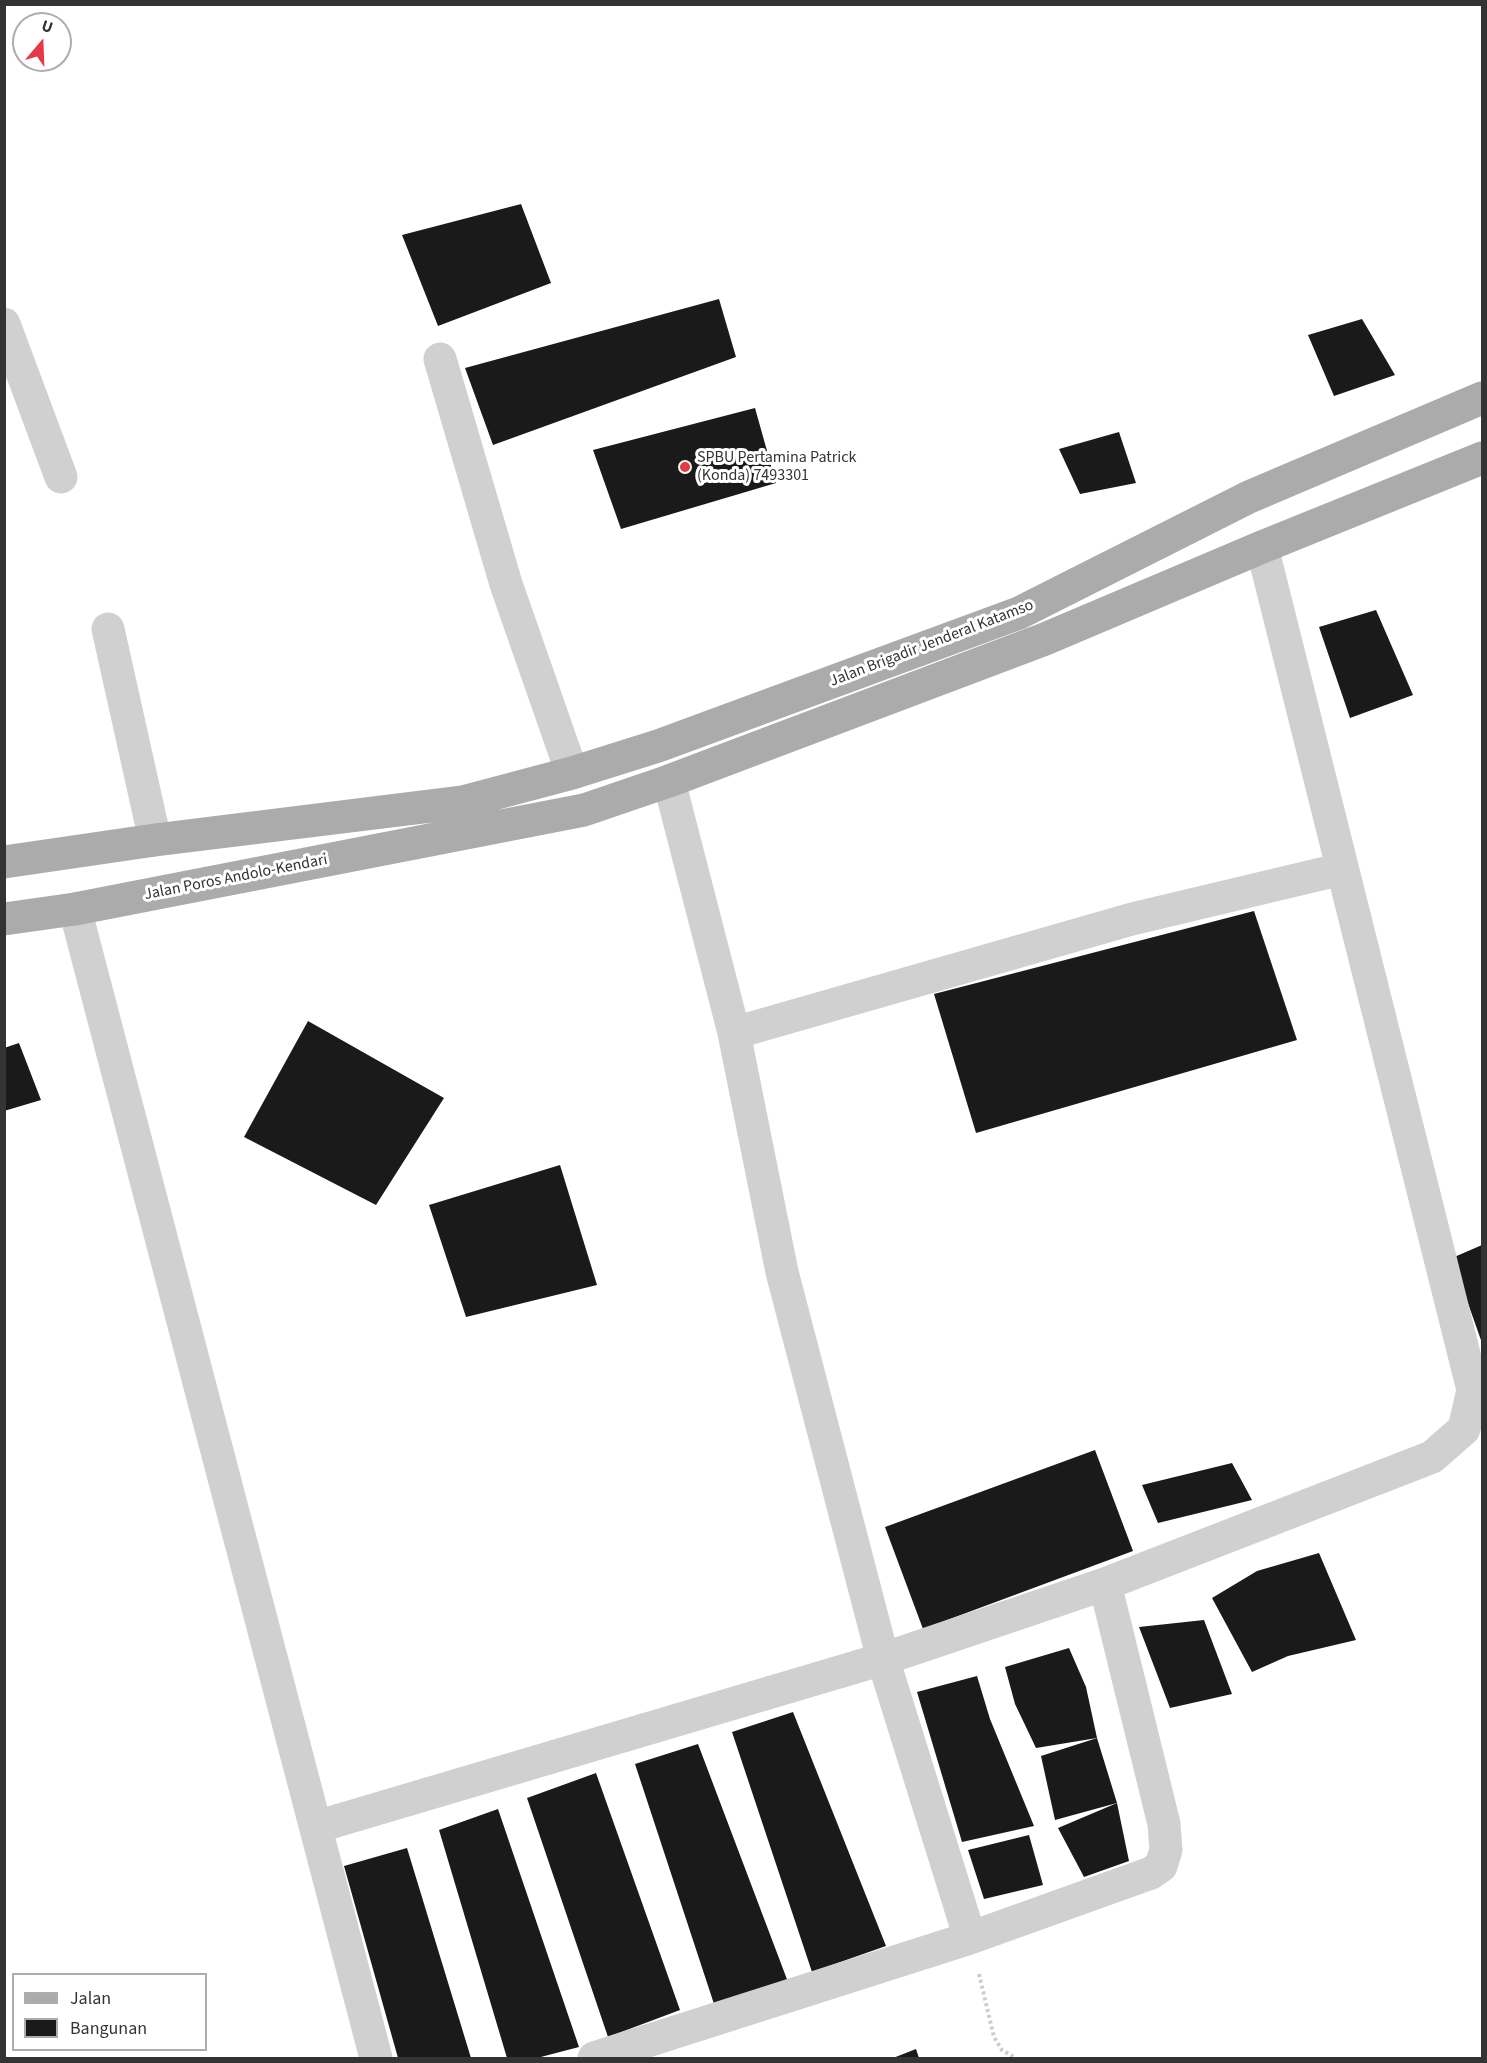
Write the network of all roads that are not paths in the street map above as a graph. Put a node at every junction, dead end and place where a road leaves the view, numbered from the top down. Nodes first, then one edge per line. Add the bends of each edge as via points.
1 (4, 324) edge
2 (440, 359) dead end
3 (1482, 398) edge
4 (1482, 458) edge
5 (61, 477) dead end
6 (1249, 497) junction
7 (1262, 547) junction
8 (108, 628) dead end
9 (658, 746) junction
10 (572, 773) junction
11 (669, 781) junction
12 (584, 810) junction
13 (465, 818) junction
14 (155, 840) junction
15 (4, 862) edge
16 (1342, 870) junction
17 (75, 909) junction
18 (4, 919) edge
19 (734, 1033) junction
20 (1105, 1584) junction
21 (884, 1659) junction
22 (316, 1827) junction
23 (970, 1938) junction
24 (376, 2058) edge
25 (594, 2058) edge

1 - 5 street
2 - 10 street via 506,585
3 - 6 main road, Jalan Brigadir Jenderal Katamso
4 - 7 main road
6 - 7 main road
6 - 9 main road, Jalan Brigadir Jenderal Katamso via 1018,613
7 - 11 main road via 1045,639
7 - 16 street
8 - 14 street
9 - 10 main road, Jalan Brigadir Jenderal Katamso
9 - 11 main road
10 - 12 main road
10 - 13 main road, Jalan Brigadir Jenderal Katamso
11 - 12 main road
11 - 19 street
12 - 13 main road
13 - 14 main road
13 - 17 main road, Jalan Poros Andolo-Kendari
14 - 15 main road
16 - 19 street via 1132,919
16 - 20 street via 1473,1390 1464,1429 1432,1457
17 - 18 main road, Jalan Poros Andolo-Kendari
17 - 22 street
19 - 21 street via 782,1272
20 - 21 street
20 - 23 street via 1164,1824 1164,1859 1151,1873
21 - 22 street
21 - 23 street
22 - 24 street
23 - 25 street

